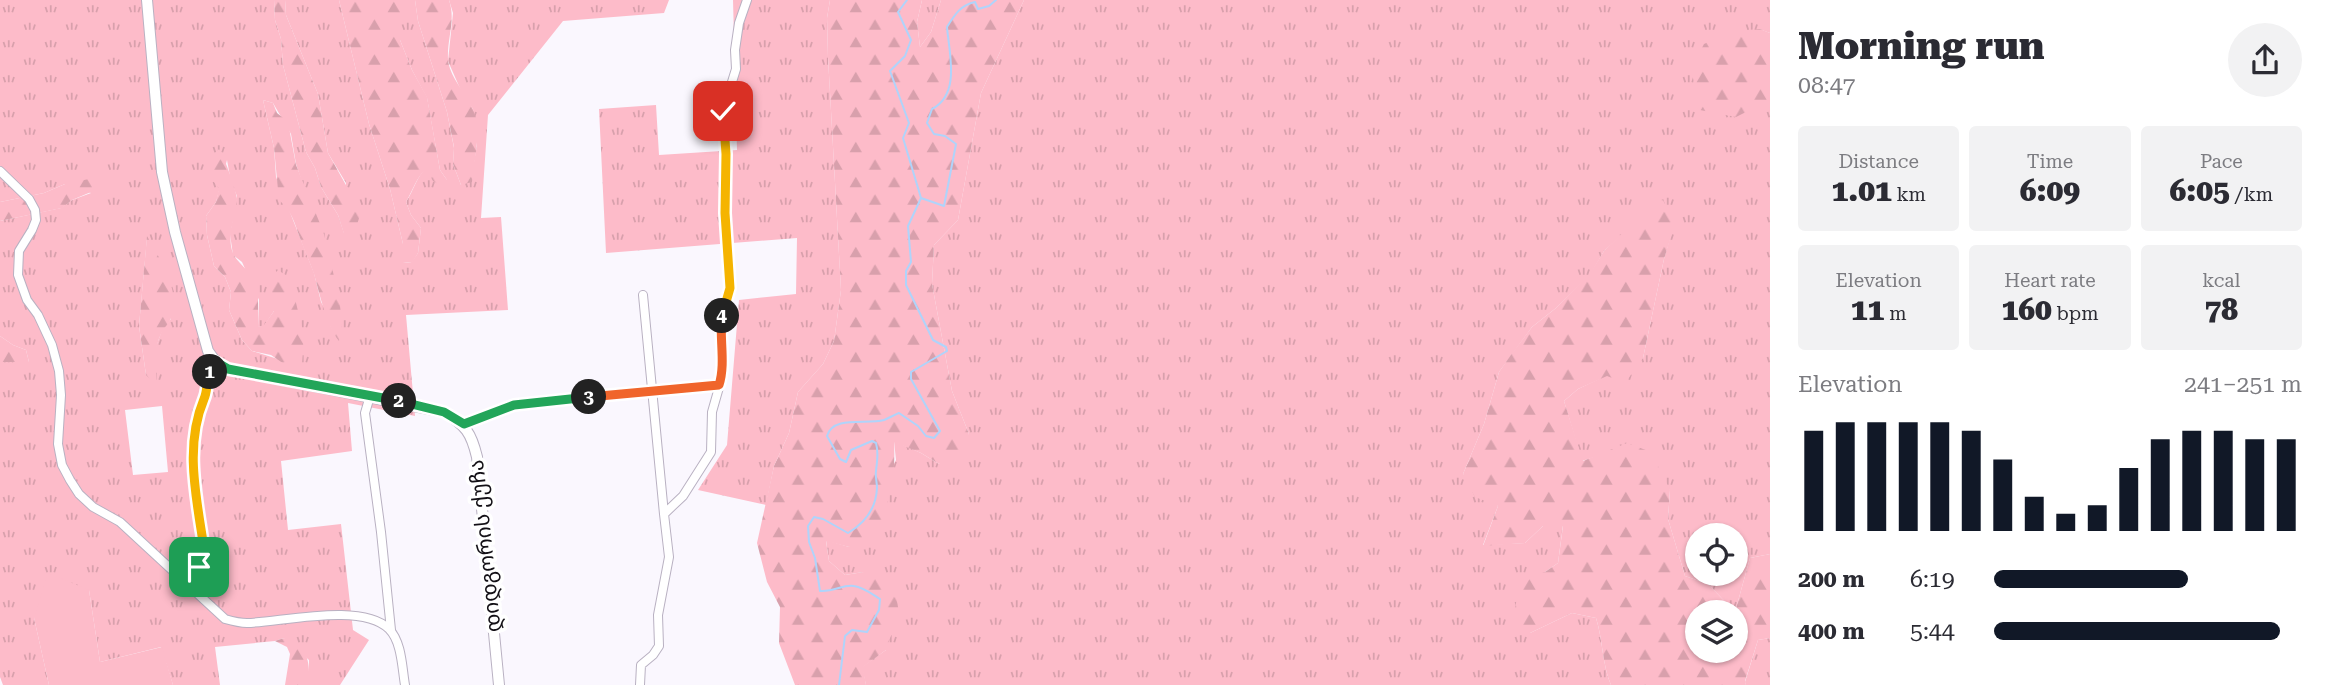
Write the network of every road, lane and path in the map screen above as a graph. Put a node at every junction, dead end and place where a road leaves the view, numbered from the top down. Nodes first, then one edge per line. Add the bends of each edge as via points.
1 (147, 0) edge
2 (747, 0) edge
3 (0, 171) edge
4 (643, 295) dead end
5 (216, 362) junction
6 (719, 385) junction
7 (652, 391) junction
8 (370, 396) junction
9 (464, 424) junction
10 (664, 514) junction
11 (179, 577) junction
12 (391, 630) junction
13 (405, 685) edge
14 (499, 685) edge
15 (640, 685) edge

1 - 5 street via 162,172 208,351
2 - 6 street via 739,23 736,69 723,111 730,288 720,331
3 - 11 street via 35,210 36,220 19,251 18,275 52,345 59,372 62,465 79,494 120,522
4 - 7 street
5 - 8 street via 228,369
5 - 11 street via 198,410 192,448 205,556 191,574
6 - 7 street
6 - 10 street via 712,412 711,452 683,496
7 - 9 street via 514,405
7 - 10 street
8 - 9 street via 444,412
8 - 12 street via 365,413
9 - 14 street, დიდგორის ქუჩა via 477,457
10 - 15 street via 669,557 658,615 659,646 641,665
11 - 12 street via 225,619 244,623 346,615 368,617
12 - 13 street via 399,647

